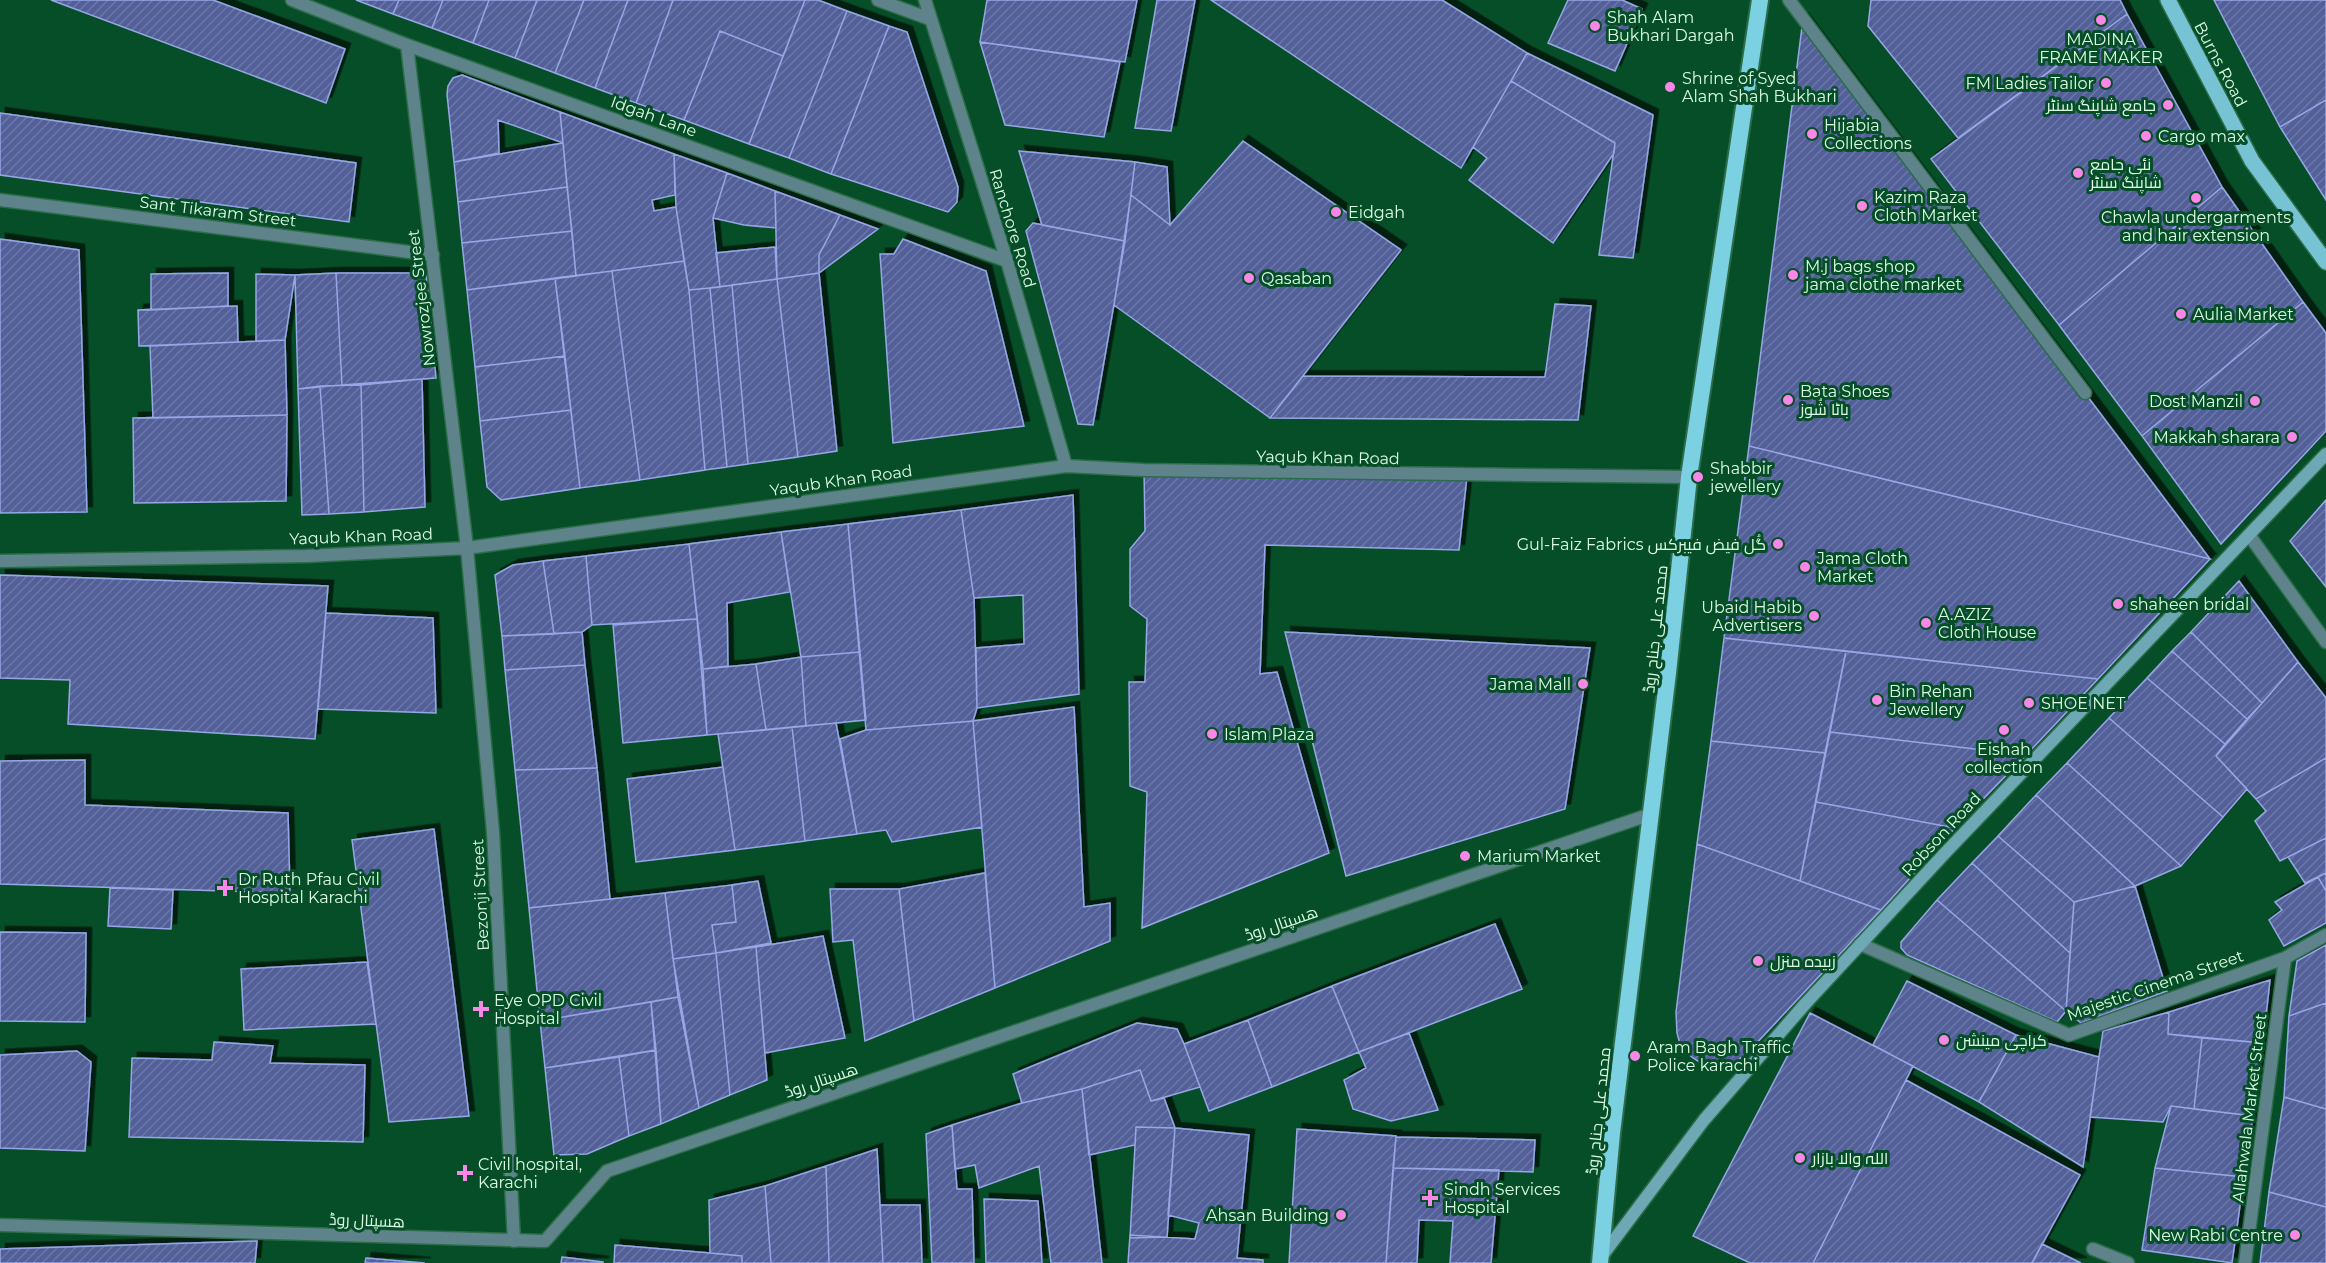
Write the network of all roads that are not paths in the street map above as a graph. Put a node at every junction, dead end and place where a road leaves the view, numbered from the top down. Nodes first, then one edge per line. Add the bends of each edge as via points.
1 (292, 0) edge
2 (878, 0) edge
3 (925, 0) edge
4 (1760, 0) edge
5 (1789, 0) edge
6 (2168, 0) edge
7 (930, 19) junction
8 (407, 45) junction
9 (0, 200) edge
10 (433, 255) junction
11 (1007, 261) junction
12 (2326, 262) edge
13 (2085, 393) dead end
14 (2326, 454) edge
15 (1066, 466) junction
16 (1689, 477) junction
17 (2249, 535) junction
18 (467, 548) junction
19 (0, 561) edge
20 (2326, 642) edge
21 (1651, 814) junction
22 (2326, 935) edge
23 (1860, 944) junction
24 (2285, 958) junction
25 (0, 1225) edge
26 (514, 1241) junction
27 (2093, 1249) dead end
28 (1601, 1260) edge
29 (2128, 1263) edge
30 (2245, 1263) edge

1 - 8 street, Idgah Lane
2 - 7 street
3 - 7 street, Ranchore Road
4 - 16 highway, محمد علی جناح روڈ
5 - 13 street
6 - 12 main road, Burns Road via 2252,161
7 - 11 street, Ranchore Road
8 - 10 street, Nowrozjee Street
8 - 11 street, Idgah Lane
9 - 10 street, Sant Tikaram Street
10 - 18 street, Nowrozjee Street
11 - 15 street, Ranchore Road
14 - 17 main road, Robson Road
15 - 16 street, Yaqub Khan Road
15 - 18 street, Yaqub Khan Road
16 - 21 highway, محمد علی جناح روڈ
17 - 20 street
17 - 23 main road, Robson Road
18 - 19 street, Yaqub Khan Road via 306,556
18 - 26 street, Bezonji Street via 493,832
21 - 26 street, ھسپتال روڈ via 607,1171 545,1241
21 - 28 highway, محمد علی جناح روڈ via 1612,1133
22 - 24 street, Majestic Cinema Street
23 - 24 street, Majestic Cinema Street via 2069,1035
23 - 28 main road, Robson Road via 1704,1120
24 - 30 street, Allahwala Market Street
25 - 26 street, ھسپتال روڈ
27 - 29 street

